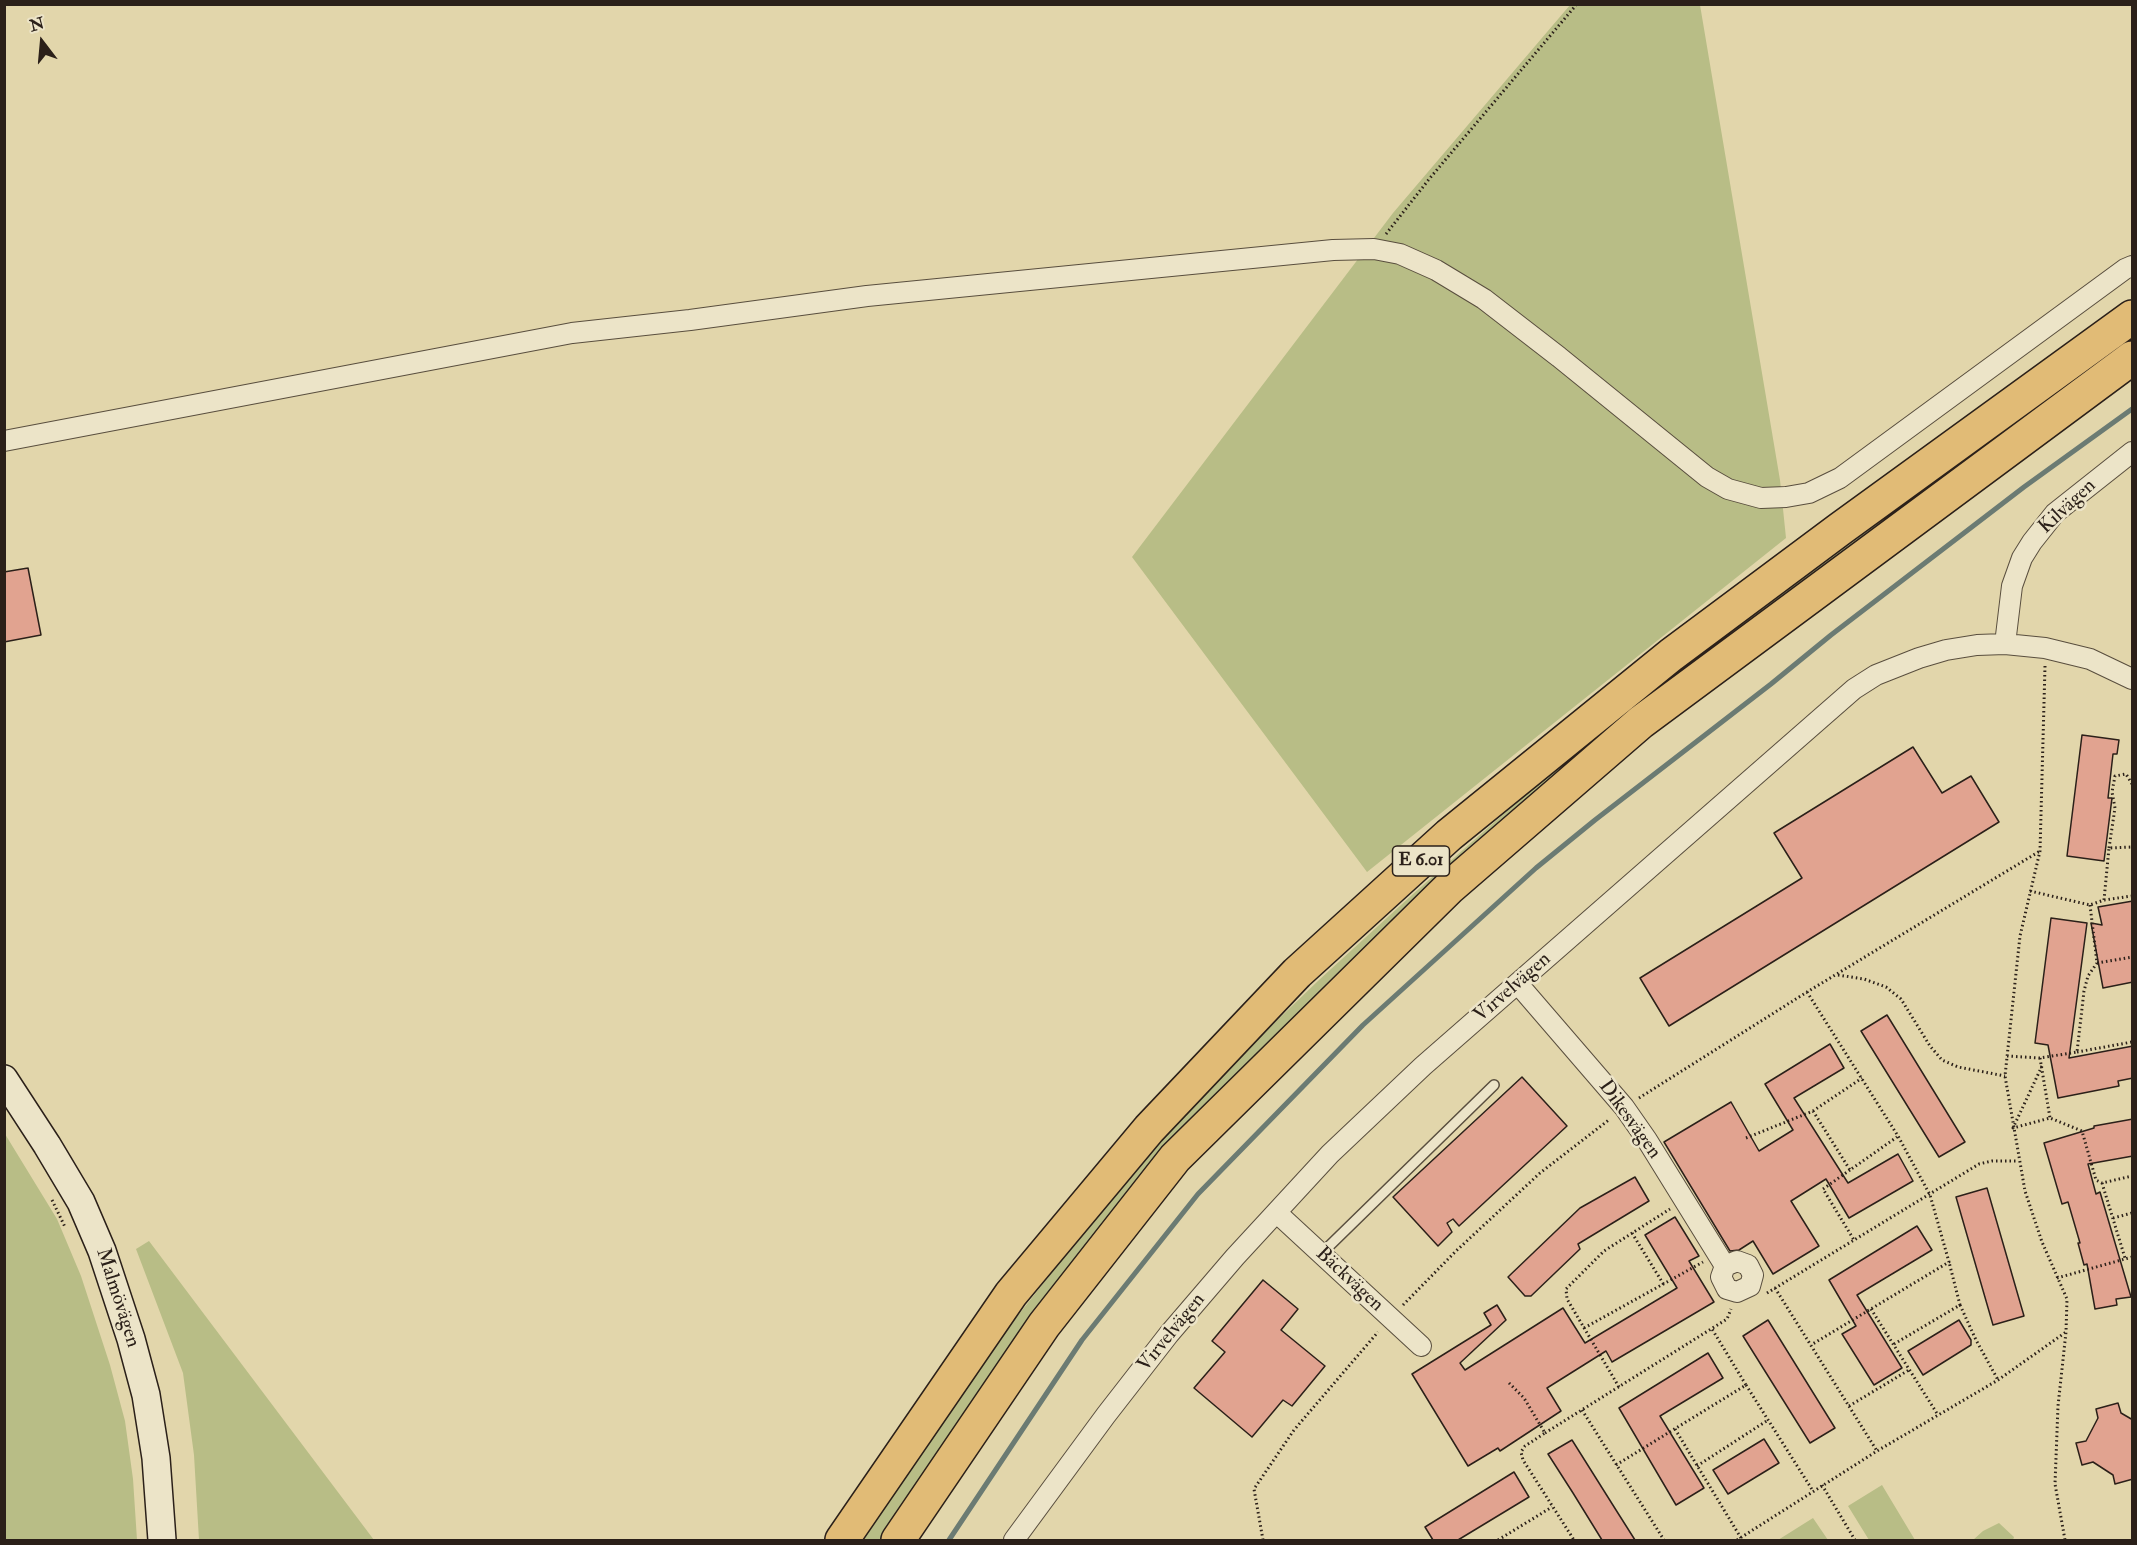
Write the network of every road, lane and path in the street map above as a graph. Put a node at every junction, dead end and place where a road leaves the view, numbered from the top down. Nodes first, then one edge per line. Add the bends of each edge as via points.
1 (1577, 4) edge
2 (1374, 249) junction
3 (2133, 266) edge
4 (2133, 317) edge
5 (2133, 358) edge
6 (4, 441) edge
7 (2133, 453) edge
8 (2005, 644) junction
9 (2045, 648) junction
10 (2133, 679) edge
11 (2133, 784) edge
12 (2133, 846) edge
13 (2109, 848) junction
14 (2040, 851) junction
15 (2030, 891) junction
16 (2133, 896) edge
17 (2104, 900) junction
18 (2090, 905) junction
19 (2133, 957) edge
20 (2097, 963) junction
21 (1836, 974) junction
22 (1518, 984) junction
23 (1807, 992) junction
24 (2133, 1042) edge
25 (2077, 1052) junction
26 (2007, 1056) junction
27 (2040, 1058) junction
28 (2042, 1066) junction
29 (2005, 1076) junction
30 (1862, 1078) junction
31 (4, 1079) edge
32 (1494, 1085) dead end
33 (1624, 1107) junction
34 (1813, 1111) junction
35 (2050, 1118) junction
36 (2013, 1128) junction
37 (1898, 1136) junction
38 (1746, 1138) dead end
39 (2018, 1161) junction
40 (1850, 1170) junction
41 (2133, 1176) edge
42 (2102, 1183) junction
43 (1930, 1195) junction
44 (52, 1200) dead end
45 (1684, 1200) junction
46 (1277, 1213) junction
47 (2133, 1213) edge
48 (2113, 1218) junction
49 (66, 1228) dead end
50 (1632, 1233) junction
51 (1854, 1240) junction
52 (1321, 1254) junction
53 (2133, 1257) edge
54 (2125, 1258) junction
55 (1721, 1260) junction
56 (1948, 1262) junction
57 (2057, 1278) junction
58 (1664, 1285) junction
59 (1775, 1288) junction
60 (1744, 1289) junction
61 (1959, 1305) junction
62 (1872, 1309) junction
63 (1390, 1318) junction
64 (1584, 1328) junction
65 (1712, 1329) junction
66 (2066, 1332) junction
67 (1894, 1344) junction
68 (1811, 1345) junction
69 (1421, 1346) dead end
70 (1910, 1370) junction
71 (1998, 1380) junction
72 (1509, 1383) dead end
73 (1746, 1385) junction
74 (1619, 1387) junction
75 (1849, 1406) junction
76 (1582, 1410) junction
77 (1938, 1415) junction
78 (1768, 1420) junction
79 (1675, 1429) junction
80 (1545, 1433) junction
81 (1877, 1451) junction
82 (1616, 1465) junction
83 (1697, 1466) junction
84 (1822, 1485) junction
85 (1813, 1491) junction
86 (1552, 1507) junction
87 (1741, 1538) junction
88 (162, 1540) edge
89 (842, 1540) edge
90 (898, 1540) edge
91 (1014, 1540) edge
92 (1263, 1540) edge
93 (1498, 1540) edge
94 (1572, 1540) edge
95 (1664, 1540) edge
96 (1737, 1540) edge
97 (1855, 1540) edge
98 (2065, 1540) edge

1 - 2 path
2 - 3 street via 1400,254 1436,270 1484,299 1707,477 1728,489 1761,498 1809,493 1840,478
2 - 6 street via 867,296 572,333
4 - 89 highway, E 6.01 via 1671,655 1449,835 1297,973 1149,1129 1011,1294
5 - 90 highway, E 6.01 via 1641,722 1449,888 1175,1158 1044,1325
7 - 8 street, Kilvägen via 2055,513 2032,542 2012,586
8 - 9 street, Virvelvägen
8 - 22 street, Virvelvägen via 1919,657 1854,689
9 - 10 street, Virvelvägen via 2090,659
9 - 14 path
11 - 13 path via 2126,774 2115,776
12 - 13 path
13 - 17 path
14 - 15 path
14 - 21 path
15 - 18 path
15 - 26 path via 2020,936
16 - 17 path
17 - 18 path
18 - 20 path
19 - 20 path
20 - 25 path via 2084,991
21 - 23 path
21 - 29 path via 1886,987 1902,999 1942,1059 1959,1067
22 - 33 street, Dikesvägen
22 - 46 street, Virvelvägen via 1423,1066 1330,1155
23 - 30 path
23 - 33 path
24 - 25 path
25 - 27 path
26 - 27 path
26 - 29 path
27 - 28 path
28 - 35 path
28 - 36 path
29 - 36 path
30 - 34 path
30 - 37 path
31 - 88 main road, Malmövägen via 81,1202 109,1272 146,1395 156,1458
32 - 52 lane
33 - 45 street, Dikesvägen
33 - 63 path via 1540,1173
34 - 38 path
34 - 40 path
35 - 36 path
35 - 42 path via 2082,1131 2096,1180
36 - 39 path
37 - 40 path
37 - 43 path
39 - 43 path via 1979,1164
39 - 57 path via 2038,1232
40 - 51 path via 1823,1189
41 - 42 path
42 - 48 path
43 - 51 path
43 - 56 path
44 - 49 path
45 - 50 path
45 - 55 street, Dikesvägen
46 - 52 street, Bäckvägen
46 - 91 street, Virvelvägen via 1169,1334
47 - 48 path
48 - 54 path
50 - 58 path
50 - 64 path via 1604,1251 1566,1289 1566,1299
51 - 59 path
52 - 63 street, Bäckvägen
53 - 54 path
54 - 57 path
55 - 58 path
55 - 60 street, Dikesvägen via 1721,1276 1727,1289
56 - 61 path
56 - 62 path
57 - 66 path via 2067,1299
58 - 64 path
59 - 60 path via 1764,1294
59 - 68 path
60 - 65 path via 1727,1319
61 - 67 path
61 - 71 path
62 - 67 path
62 - 68 path
63 - 69 street, Bäckvägen
63 - 92 path via 1294,1430 1254,1489
64 - 74 path
65 - 73 path
65 - 74 path
66 - 71 path
66 - 98 path via 2055,1484
67 - 70 path
68 - 75 path
70 - 75 path
70 - 77 path
71 - 77 path
72 - 80 path via 1524,1398
73 - 78 path
73 - 79 path
74 - 76 path
75 - 81 path
76 - 80 path
76 - 82 path
77 - 81 path
78 - 83 path
78 - 85 path
79 - 82 path
79 - 83 path
80 - 86 path via 1521,1452
81 - 84 path
82 - 95 path
83 - 87 path
84 - 85 path
84 - 97 path
85 - 87 path
86 - 93 path
86 - 94 path
87 - 96 path

